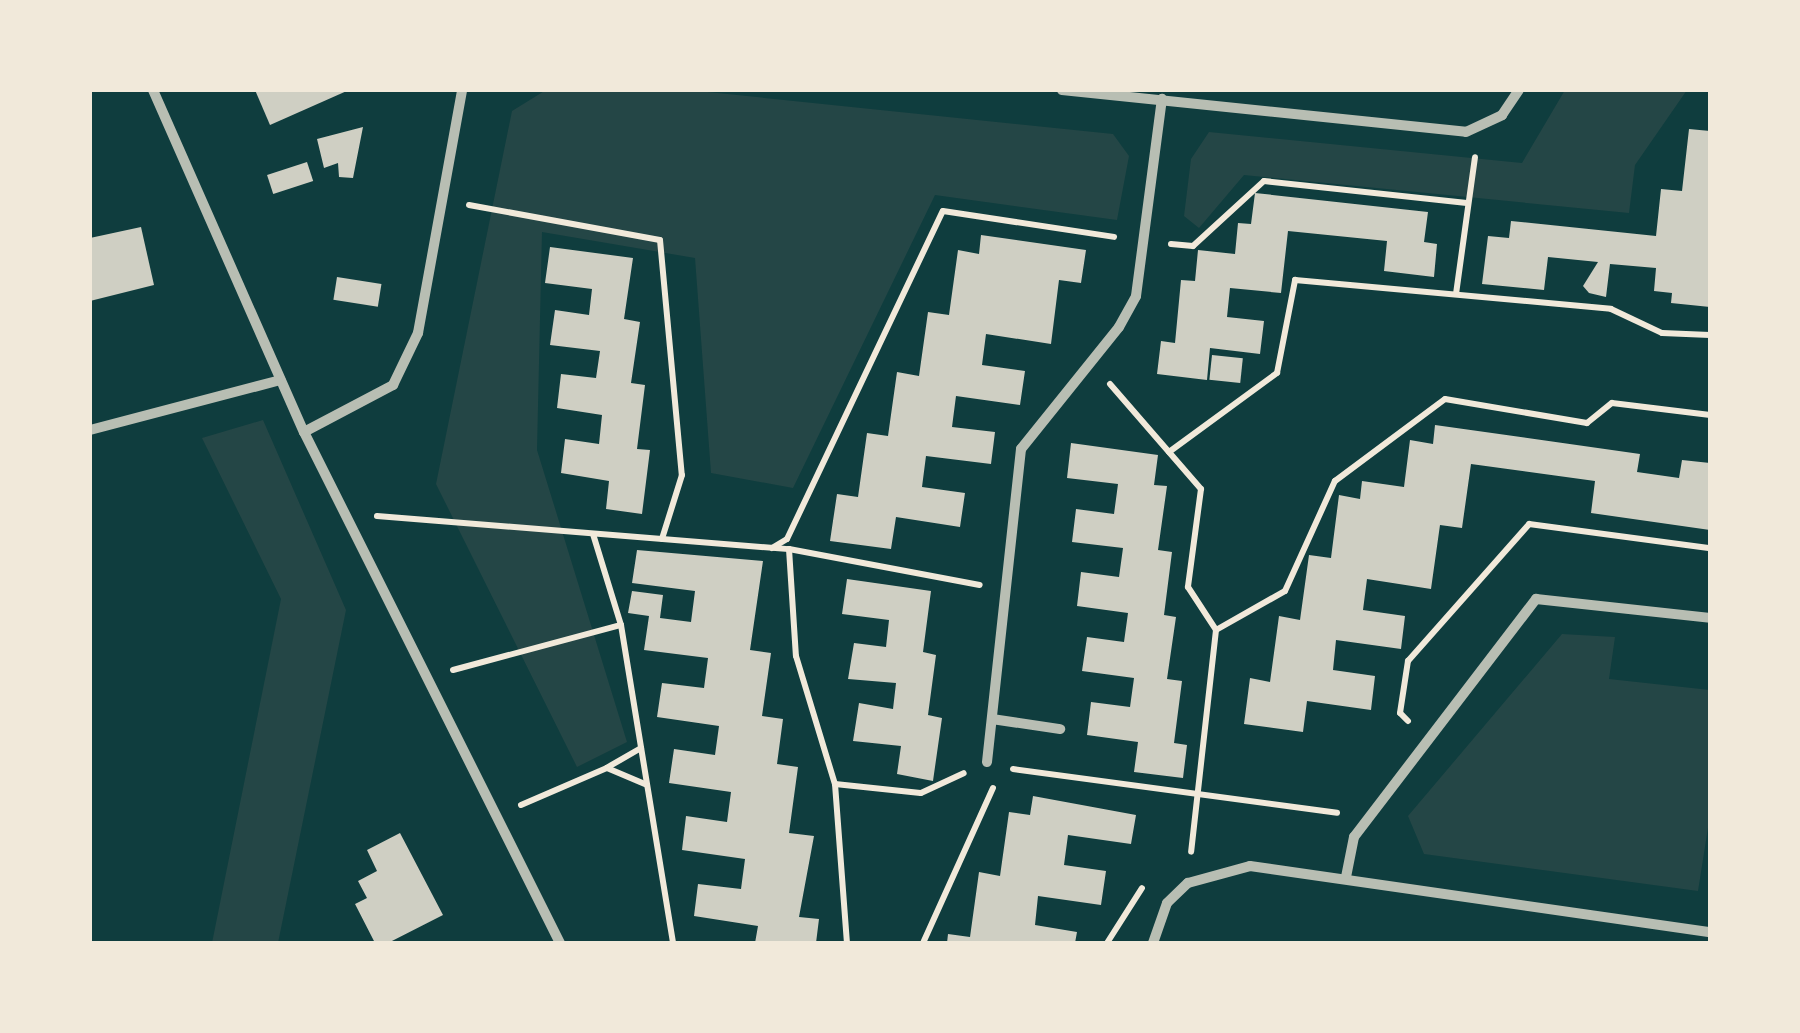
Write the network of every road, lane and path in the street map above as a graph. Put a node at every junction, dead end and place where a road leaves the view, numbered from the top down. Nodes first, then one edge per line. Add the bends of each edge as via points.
1 (153, 90) edge
2 (462, 90) edge
3 (1062, 90) edge
4 (1520, 90) edge
5 (1162, 99) junction
6 (1479, 128) junction
7 (438, 200) junction
8 (1468, 204) junction
9 (1144, 242) junction
10 (1456, 294) junction
11 (1710, 336) edge
12 (1090, 360) junction
13 (281, 380) junction
14 (1710, 415) edge
15 (90, 430) edge
16 (304, 432) junction
17 (1169, 452) junction
18 (346, 514) junction
19 (593, 534) junction
20 (662, 539) junction
21 (772, 548) junction
22 (789, 550) junction
23 (1002, 589) junction
24 (1710, 618) edge
25 (621, 625) junction
26 (1216, 630) junction
27 (428, 677) junction
28 (992, 720) junction
29 (1060, 729) dead end
30 (641, 748) junction
31 (987, 762) junction
32 (608, 768) junction
33 (835, 784) junction
34 (648, 785) junction
35 (1196, 796) junction
36 (496, 815) junction
37 (1368, 817) junction
38 (1346, 876) junction
39 (1188, 883) junction
40 (1710, 932) edge
41 (560, 943) edge
42 (673, 943) edge
43 (848, 943) edge
44 (924, 943) edge
45 (1106, 943) edge
46 (1152, 943) edge

1 - 13 street
2 - 7 street
3 - 5 street
4 - 6 street via 1502,115
5 - 6 street
5 - 9 street
6 - 8 path
7 - 16 street via 418,333 393,386
7 - 20 path via 660,240 682,475
8 - 9 path via 1264,182 1193,246
8 - 10 path
9 - 12 street via 1136,296
9 - 21 path via 943,211 787,539
10 - 11 path via 1611,309 1662,333
10 - 17 path via 1295,280 1277,373
12 - 17 path
12 - 23 street via 1022,449
13 - 15 street
13 - 16 street
14 - 26 path via 1612,403 1587,423 1445,399 1335,481 1284,591
16 - 18 street
17 - 26 path via 1201,489 1188,587
18 - 19 path
18 - 27 street
19 - 20 path
19 - 25 path
20 - 21 path
21 - 22 path
22 - 23 path
22 - 33 path via 796,656
23 - 28 street
24 - 37 street via 1536,599
25 - 27 path
25 - 30 path
26 - 35 path
27 - 36 street
28 - 29 street
28 - 31 street
30 - 32 path
30 - 34 path
31 - 33 path via 921,793
31 - 35 path via 1034,775
31 - 44 path via 995,794
32 - 34 path
32 - 36 path
33 - 43 path
34 - 42 path
35 - 37 path
35 - 39 path
36 - 41 street
37 - 38 street via 1354,838
38 - 39 street via 1250,866
38 - 40 street
39 - 45 path via 1136,888
39 - 46 street via 1167,903

